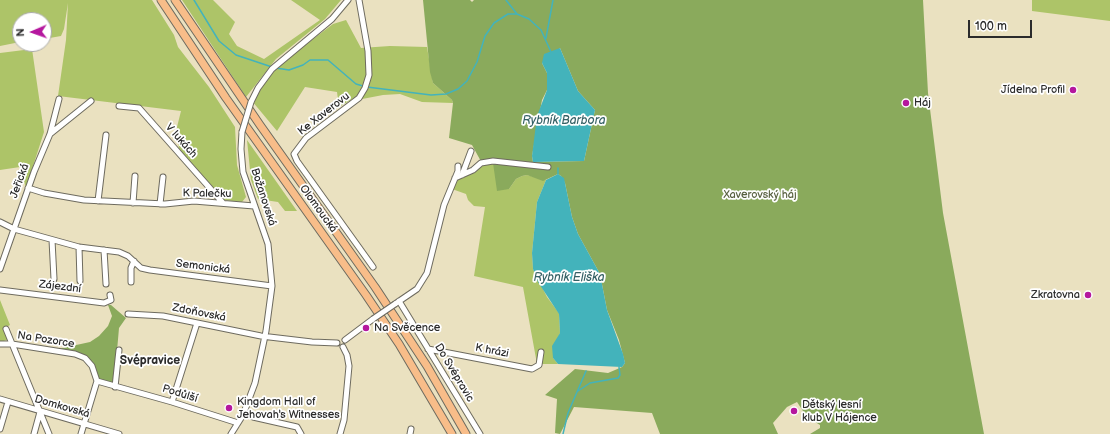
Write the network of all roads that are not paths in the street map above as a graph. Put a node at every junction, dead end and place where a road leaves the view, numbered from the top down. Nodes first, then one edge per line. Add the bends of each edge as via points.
1 (161, 0) edge
2 (175, 0) edge
3 (348, 0) edge
4 (359, 0) edge
5 (59, 99) dead end
6 (91, 101) dead end
7 (119, 106) dead end
8 (50, 134) junction
9 (106, 135) dead end
10 (472, 150) dead end
11 (458, 166) dead end
12 (548, 167) dead end
13 (135, 176) dead end
14 (461, 176) junction
15 (163, 177) dead end
16 (455, 178) junction
17 (28, 188) junction
18 (98, 201) junction
19 (222, 203) junction
20 (134, 204) junction
21 (160, 204) junction
22 (254, 206) junction
23 (0, 222) edge
24 (14, 229) junction
25 (52, 240) junction
26 (79, 247) junction
27 (104, 250) junction
28 (134, 261) junction
29 (373, 267) dead end
30 (0, 269) edge
31 (54, 279) dead end
32 (80, 280) dead end
33 (131, 282) dead end
34 (106, 284) dead end
35 (272, 286) junction
36 (0, 290) edge
37 (110, 295) dead end
38 (397, 303) junction
39 (128, 314) dead end
40 (197, 323) junction
41 (6, 329) dead end
42 (265, 336) junction
43 (345, 340) junction
44 (337, 343) junction
45 (0, 344) edge
46 (12, 344) junction
47 (343, 347) junction
48 (428, 349) junction
49 (119, 350) dead end
50 (541, 352) dead end
51 (97, 381) junction
52 (115, 387) junction
53 (0, 399) edge
54 (8, 402) junction
55 (172, 402) junction
56 (40, 411) junction
57 (253, 417) dead end
58 (238, 423) junction
59 (83, 424) junction
60 (0, 429) edge
61 (34, 434) edge
62 (49, 434) edge
63 (80, 434) edge
64 (119, 434) edge
65 (231, 434) edge
66 (301, 434) edge
67 (340, 434) edge
68 (452, 434) edge
69 (466, 434) edge
70 (480, 434) edge

1 - 68 highway, Olomoucká via 226,98 370,301
2 - 69 highway, Olomoucká via 380,293 427,366
3 - 22 street, Božanovská, bridge via 332,19 273,68 251,102 242,132 241,160
4 - 29 street, Ke Xaverovu via 368,51 369,75 366,86 359,98 306,138 294,154
5 - 8 street, Jeřická
6 - 8 street
7 - 19 street, V lukách via 138,108
8 - 17 street, Jeřická
9 - 18 street
10 - 14 street
11 - 16 street
12 - 14 street via 481,163
13 - 20 street
14 - 16 street
15 - 21 street
16 - 38 street via 444,205 427,273 417,289
17 - 18 street, K Palečku
17 - 24 street, Jeřická
18 - 20 street, K Palečku
19 - 21 street, K Palečku via 194,201
19 - 22 street, K Palečku
20 - 21 street, K Palečku
22 - 35 street, Božanovská via 268,244
23 - 24 street, Semonická
24 - 25 street, Semonická
24 - 30 street, Jeřická
25 - 26 street, Semonická
25 - 31 street
26 - 27 street, Semonická
26 - 32 street
27 - 28 street, Semonická via 124,254
27 - 34 street
28 - 33 street
28 - 35 street, Semonická via 141,268 150,270
35 - 42 street, Božanovská
36 - 37 street, Zájezdní via 104,303 112,300
38 - 43 street, bridge
38 - 48 street, Do Svépravic
39 - 40 street, Zdoňovská via 163,316
40 - 42 street, Zdoňovská
40 - 55 street
41 - 46 street
42 - 44 street, Zdoňovská
42 - 58 street, Božanovská via 255,383
43 - 44 street via 340,338
43 - 47 street
44 - 47 street via 339,347
45 - 46 street, Na Pozorce
46 - 51 street, Na Pozorce via 75,354 85,358 92,366
46 - 56 street
47 - 67 street via 348,355 349,366 344,420
48 - 50 street, K hrázi via 532,369 540,364
48 - 70 street, Do Svépravic
49 - 52 street
51 - 52 street, Podůlší
51 - 59 street
52 - 55 street, Podůlší
53 - 54 street, Domkovská
54 - 56 street, Domkovská
54 - 60 street
55 - 58 street, Podůlší
56 - 59 street, Domkovská
56 - 61 street
56 - 62 street
57 - 66 street via 297,427
58 - 65 street, Božanovská
59 - 63 street
59 - 64 street, Domkovská

